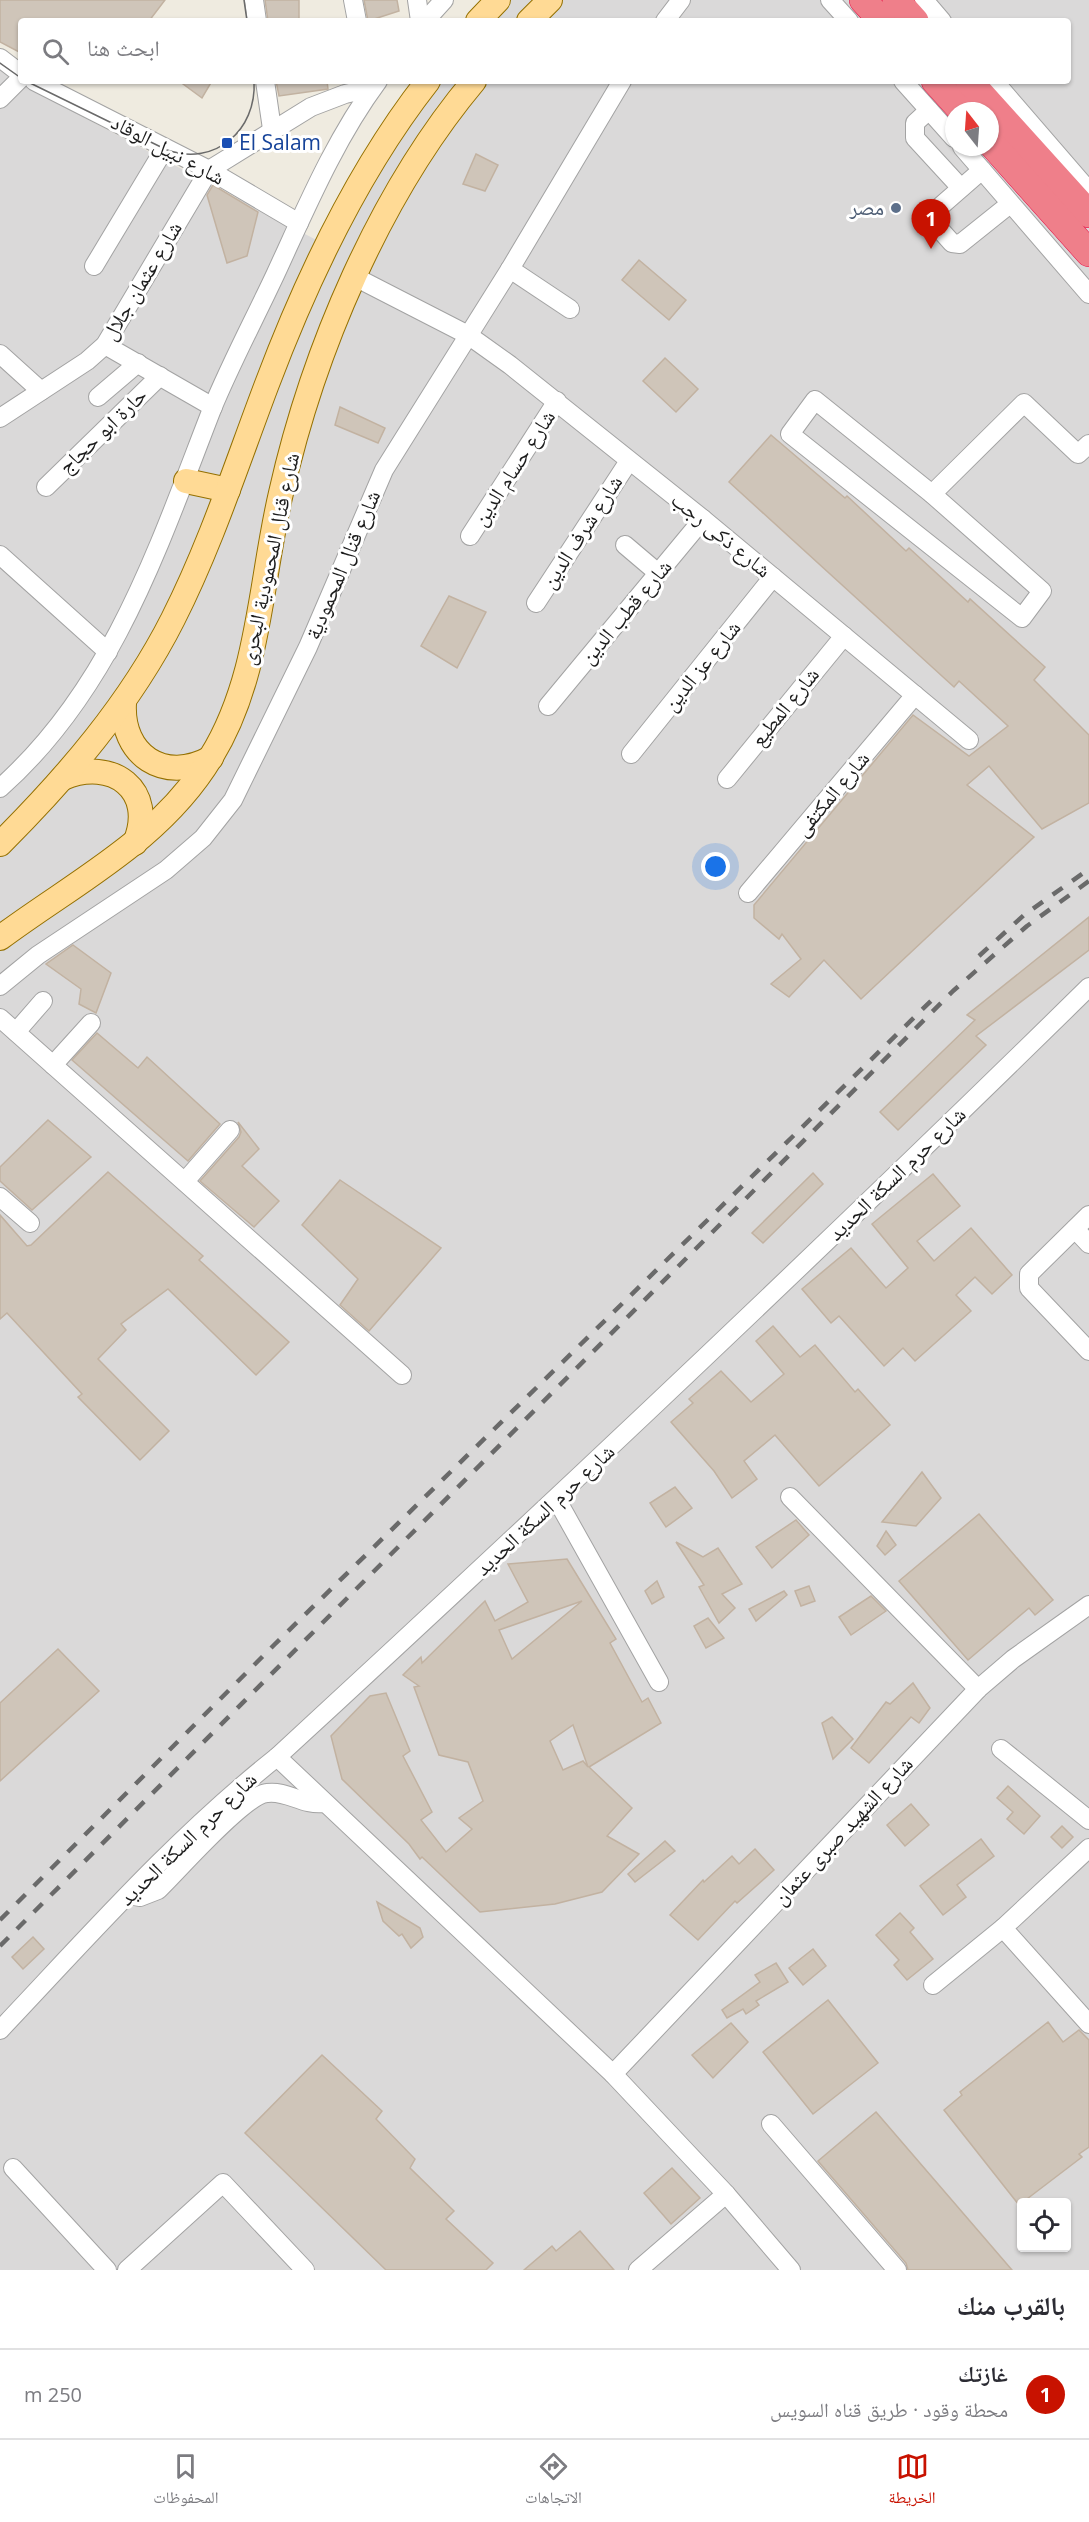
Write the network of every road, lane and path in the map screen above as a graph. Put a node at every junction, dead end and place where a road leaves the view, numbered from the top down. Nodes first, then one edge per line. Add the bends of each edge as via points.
1 (254, 0) edge
2 (353, 0) edge
3 (417, 0) edge
4 (444, 0) edge
5 (498, 0) edge
6 (550, 0) edge
7 (681, 0) edge
8 (830, 0) edge
9 (863, 0) edge
10 (896, 0) edge
11 (924, 0) edge
12 (257, 18) edge
13 (356, 18) edge
14 (420, 18) edge
15 (428, 18) edge
16 (481, 18) edge
17 (532, 18) edge
18 (666, 18) edge
19 (846, 18) edge
20 (879, 18) edge
21 (912, 18) edge
22 (939, 18) edge
23 (0, 58) edge
24 (18, 73) edge
25 (18, 79) edge
26 (40, 84) edge
27 (265, 84) edge
28 (373, 84) edge
29 (426, 84) edge
30 (472, 84) edge
31 (620, 84) edge
32 (906, 84) edge
33 (938, 84) edge
34 (972, 84) edge
35 (997, 84) edge
36 (0, 99) edge
37 (954, 102) edge
38 (929, 110) junction
39 (945, 128) edge
40 (272, 129) junction
41 (165, 147) junction
42 (999, 152) edge
43 (969, 156) edge
44 (209, 170) junction
45 (981, 170) junction
46 (961, 188) junction
47 (1089, 191) edge
48 (1010, 204) junction
49 (1089, 214) edge
50 (299, 223) junction
51 (1089, 252) edge
52 (94, 266) dead end
53 (510, 269) junction
54 (355, 277) junction
55 (1089, 294) edge
56 (570, 309) dead end
57 (468, 335) junction
58 (105, 345) junction
59 (0, 354) edge
60 (138, 363) junction
61 (160, 376) junction
62 (41, 391) junction
63 (98, 397) dead end
64 (557, 401) junction
65 (213, 406) junction
66 (0, 418) edge
67 (1089, 444) edge
68 (628, 461) junction
69 (186, 481) junction
70 (46, 487) dead end
71 (228, 490) junction
72 (932, 494) junction
73 (703, 519) junction
74 (470, 536) dead end
75 (625, 545) dead end
76 (0, 555) edge
77 (658, 573) junction
78 (773, 577) junction
79 (536, 603) dead end
80 (844, 636) junction
81 (108, 652) junction
82 (915, 695) junction
83 (124, 703) junction
84 (548, 706) dead end
85 (969, 740) dead end
86 (631, 754) dead end
87 (211, 758) junction
88 (63, 778) junction
89 (727, 779) dead end
90 (0, 788) edge
91 (135, 843) junction
92 (0, 844) edge
93 (748, 893) dead end
94 (0, 938) edge
95 (0, 986) edge
96 (1089, 987) edge
97 (43, 1001) dead end
98 (0, 1018) edge
99 (91, 1023) dead end
100 (16, 1032) junction
101 (53, 1065) junction
102 (230, 1130) dead end
103 (186, 1180) junction
104 (0, 1197) edge
105 (1089, 1215) edge
106 (30, 1223) dead end
107 (1075, 1229) junction
108 (1089, 1244) edge
109 (1089, 1351) edge
110 (402, 1375) dead end
111 (790, 1497) dead end
112 (557, 1500) junction
113 (1089, 1605) edge
114 (659, 1682) dead end
115 (978, 1689) junction
116 (1001, 1749) dead end
117 (277, 1757) junction
118 (324, 1803) junction
119 (1089, 1820) edge
120 (1089, 1848) edge
121 (128, 1895) junction
122 (1002, 1928) junction
123 (933, 1985) dead end
124 (1089, 2024) edge
125 (0, 2030) edge
126 (613, 2074) junction
127 (771, 2124) dead end
128 (13, 2168) dead end
129 (726, 2194) junction
130 (107, 2270) edge
131 (127, 2270) edge
132 (306, 2270) edge
133 (638, 2270) edge
134 (792, 2270) edge
135 (897, 2270) edge

1 - 12 street
2 - 13 street
3 - 14 street
4 - 15 street
5 - 16 main road
6 - 17 main road
7 - 18 street
8 - 19 street
9 - 20 highway
10 - 21 highway
11 - 22 street
23 - 24 street
25 - 36 street
26 - 41 street, شارع نبيل الوقاد
27 - 40 street
28 - 40 street via 328,100
28 - 50 street
29 - 71 main road via 370,166 337,228 268,381
30 - 54 main road, شارع قنال المحمودية البحرى via 411,171
31 - 53 street, شارع قنال المحمودية
32 - 38 street
33 - 37 highway
34 - 49 highway
35 - 47 street
38 - 39 street
38 - 46 street via 915,123 915,138
40 - 44 street
41 - 44 street, شارع نبيل الوقاد
41 - 52 street
42 - 51 highway
43 - 45 street
44 - 50 street, شارع نبيل الوقاد
44 - 58 street, شارع عثمان جلال
45 - 46 street
45 - 48 street
46 - 48 street via 933,215 934,224 956,244 963,243
48 - 55 street
50 - 65 street
53 - 56 street
53 - 57 street, شارع قنال المحمودية
54 - 57 street, شارع ذكى رجب
54 - 87 main road, شارع قنال المحمودية البحرى via 293,447 245,679
57 - 64 street, شارع ذكى رجب
57 - 95 street, شارع قنال المحمودية via 384,470 299,665 233,800 203,838 166,870 38,955
58 - 60 street
58 - 62 street, شارع عثمان جلال
59 - 62 street
60 - 61 street
60 - 63 street
61 - 65 street
61 - 70 street, حارة ابو حجاج
62 - 66 street, شارع عثمان جلال
64 - 68 street, شارع ذكى رجب
64 - 74 street, شارع حسام الدين
65 - 69 street
67 - 72 street via 1078,454 1024,403
68 - 73 street, شارع ذكى رجب
68 - 79 street, شارع شرف الدين
69 - 71 main road
69 - 81 street via 135,601
71 - 83 main road via 173,619
72 - 72 street via 815,400 790,434 1022,618 1042,591
73 - 77 street, شارع قطب الدين
73 - 78 street, شارع ذكى رجب
75 - 77 street
76 - 81 street
77 - 84 street, شارع قطب الدين
78 - 80 street, شارع ذكى رجب
78 - 86 street, شارع عز الدين
80 - 82 street, شارع ذكى رجب
80 - 89 street, شارع المطيع
81 - 90 street via 59,726
82 - 85 street, شارع ذكى رجب
82 - 93 street, شارع المكتفى
83 - 87 main road via 125,729 139,752 149,760 174,768
83 - 88 main road
87 - 91 main road, شارع قنال المحمودية البحرى via 164,818
88 - 91 main road via 92,770 106,771 125,782 138,800 142,814
88 - 92 main road
91 - 94 main road, شارع قنال المحمودية البحرى
96 - 112 street, شارع حرم السكة الحديد
97 - 100 street
98 - 100 street
99 - 101 street
100 - 101 street
101 - 103 street
102 - 103 street
103 - 110 street
104 - 106 street
105 - 107 street
107 - 108 street
107 - 109 street via 1029,1274 1029,1288
111 - 115 street
112 - 114 street
112 - 117 street, شارع حرم السكة الحديد
113 - 115 street, شارع الشهيد صبرى عثمان
115 - 126 street, شارع الشهيد صبرى عثمان
116 - 119 street
117 - 118 street
117 - 121 street, شارع حرم السكة الحديد via 234,1792
118 - 121 street via 311,1804 275,1792 252,1798 158,1890 140,1897
118 - 126 street
120 - 122 street
121 - 125 street, شارع حرم السكة الحديد
122 - 123 street
122 - 124 street
126 - 129 street
127 - 135 street
128 - 130 street
129 - 133 street
129 - 134 street
131 - 132 street via 223,2183

